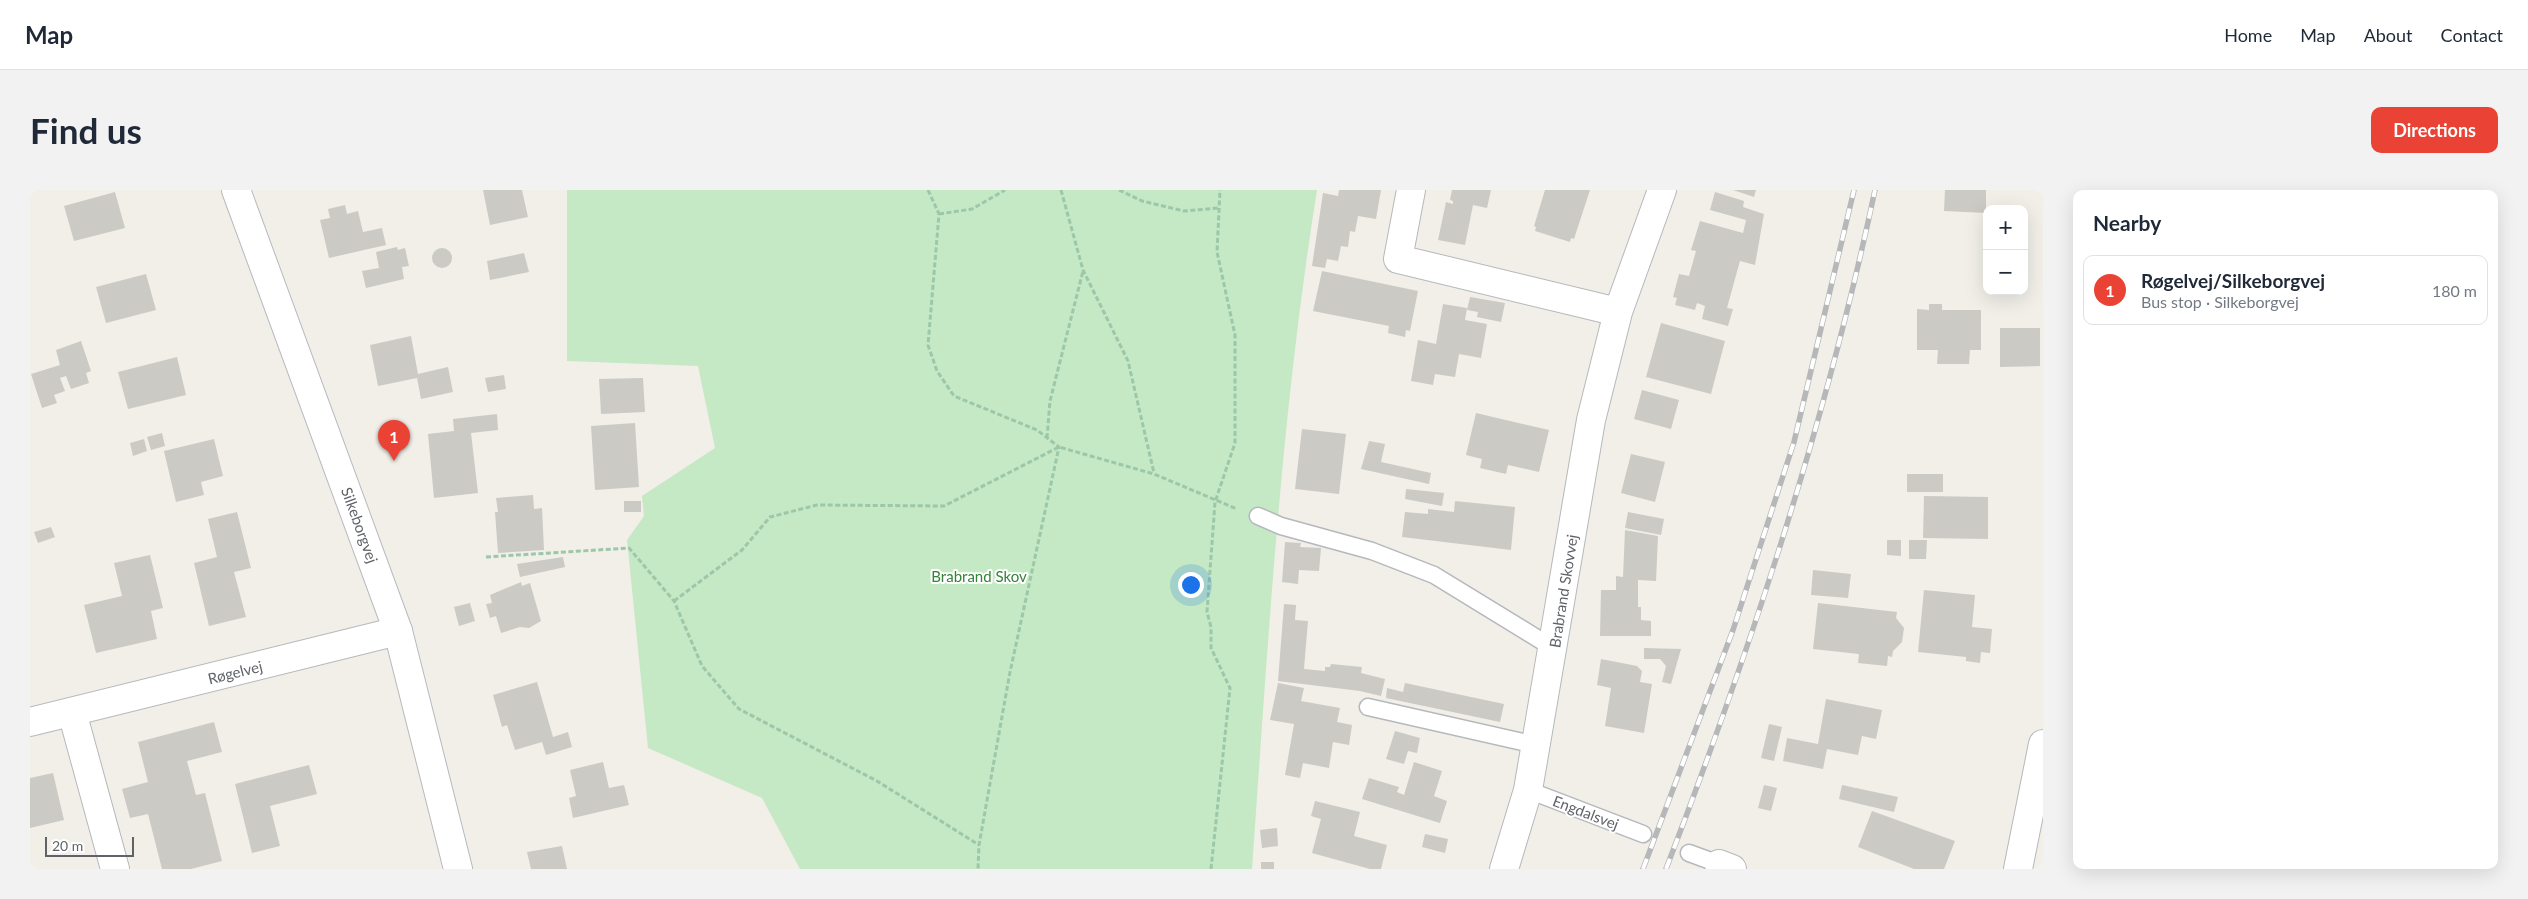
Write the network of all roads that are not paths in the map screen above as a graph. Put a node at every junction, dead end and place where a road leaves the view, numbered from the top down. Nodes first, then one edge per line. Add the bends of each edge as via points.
1 (236, 190) edge
2 (1412, 190) edge
3 (1662, 190) edge
4 (1618, 312) junction
5 (1258, 516) road end
6 (398, 631) junction
7 (1553, 648) junction
8 (1368, 707) dead end
9 (72, 712) junction
10 (30, 722) edge
11 (2043, 744) edge
12 (1536, 745) junction
13 (2039, 787) edge
14 (1528, 790) junction
15 (1644, 834) dead end
16 (1690, 852) dead end
17 (1725, 867) edge
18 (115, 869) edge
19 (458, 869) edge
20 (1504, 869) edge
21 (2018, 869) edge

1 - 6 street, Silkeborgvej
2 - 4 street via 1398,259
3 - 4 street, Brabrand Skovvej
4 - 7 street, Brabrand Skovvej via 1591,420
5 - 7 lane via 1282,526 1372,551 1434,575
6 - 9 street, Røgelvej
6 - 19 street, Silkeborgvej
7 - 12 street, Brabrand Skovvej
8 - 12 lane
9 - 10 street, Røgelvej
9 - 18 street
11 - 13 street
12 - 14 street, Brabrand Skovvej
13 - 21 street
14 - 15 lane, Engdalsvej
14 - 20 street, Brabrand Skovvej
16 - 17 lane

